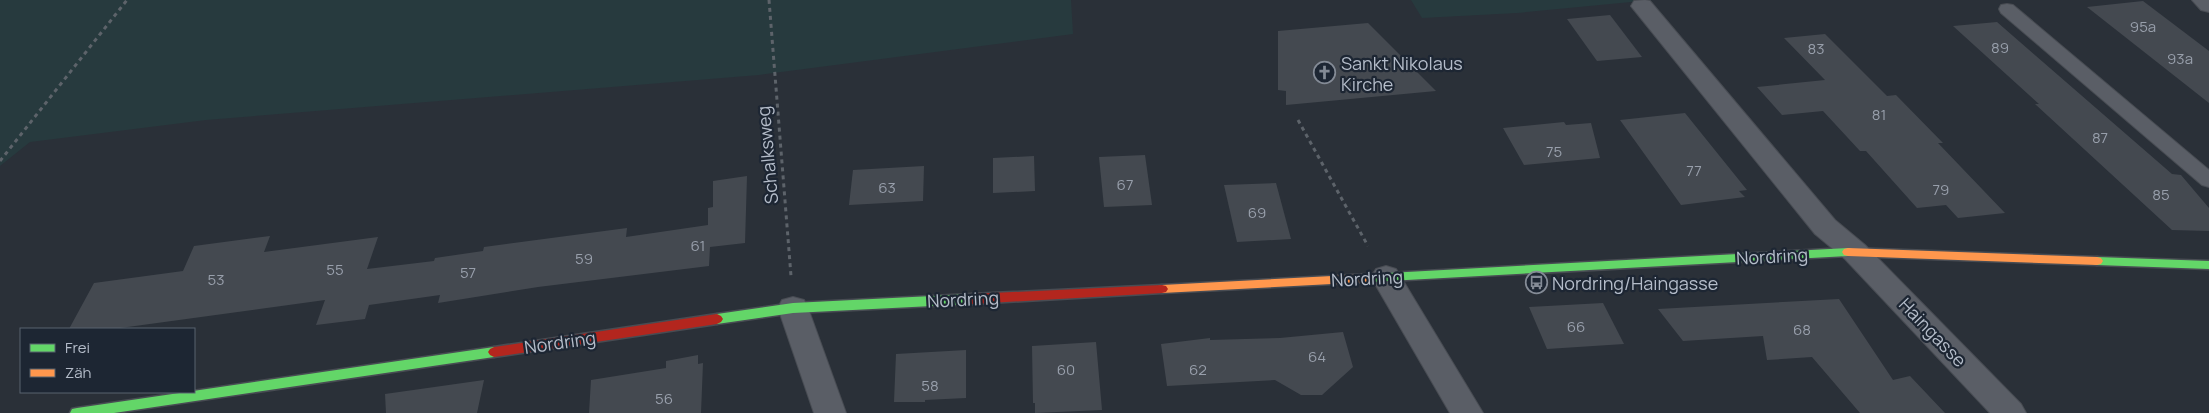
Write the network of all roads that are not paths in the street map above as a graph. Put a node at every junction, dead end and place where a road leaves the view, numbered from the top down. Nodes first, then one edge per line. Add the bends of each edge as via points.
1 (2203, 0) edge
2 (2209, 5) edge
3 (1642, 6) dead end
4 (2006, 9) dead end
5 (2209, 180) edge
6 (1855, 252) junction
7 (2209, 265) edge
8 (1386, 277) junction
9 (793, 308) junction
10 (77, 413) edge
11 (830, 413) edge
12 (1467, 413) edge
13 (2010, 413) edge

1 - 2 street
3 - 6 street, Nordring via 1825,227
4 - 5 lane
6 - 7 street, Nordring
6 - 8 street, Nordring
6 - 13 street, Haingasse
8 - 9 street, Nordring
8 - 12 street
9 - 10 street, Nordring
9 - 11 street

